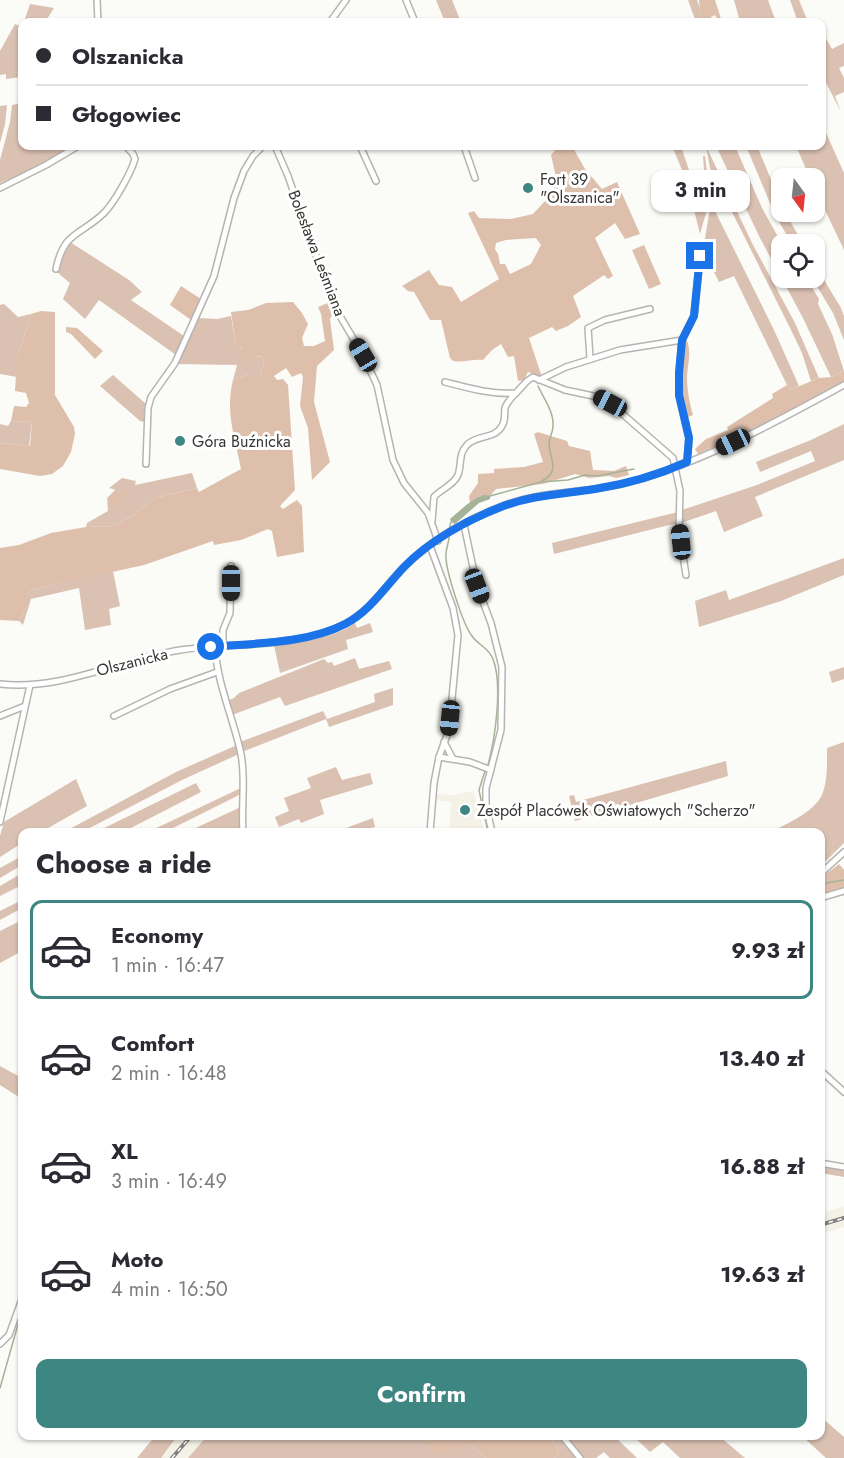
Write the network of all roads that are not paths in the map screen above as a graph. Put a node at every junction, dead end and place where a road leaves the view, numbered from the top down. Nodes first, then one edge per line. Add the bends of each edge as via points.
1 (97, 0) edge
2 (346, 0) edge
3 (405, 0) edge
4 (98, 18) edge
5 (333, 18) edge
6 (413, 18) edge
7 (71, 150) edge
8 (129, 150) edge
9 (259, 150) edge
10 (277, 150) edge
11 (362, 150) edge
12 (466, 150) edge
13 (476, 178) dead end
14 (376, 181) dead end
15 (0, 188) edge
16 (700, 256) dead end
17 (56, 269) dead end
18 (650, 309) dead end
19 (682, 340) junction
20 (590, 358) junction
21 (539, 380) junction
22 (445, 382) dead end
23 (844, 385) edge
24 (516, 393) junction
25 (687, 462) junction
26 (146, 464) dead end
27 (676, 467) junction
28 (432, 521) junction
29 (464, 525) junction
30 (438, 541) junction
31 (430, 546) junction
32 (231, 566) dead end
33 (686, 575) dead end
34 (223, 645) junction
35 (215, 646) junction
36 (217, 672) junction
37 (0, 684) edge
38 (30, 685) junction
39 (26, 706) junction
40 (0, 716) edge
41 (114, 716) dead end
42 (444, 742) junction
43 (439, 757) junction
44 (453, 759) junction
45 (491, 770) junction
46 (0, 822) edge
47 (243, 828) edge
48 (430, 828) edge
49 (491, 828) edge
50 (844, 852) edge
51 (825, 869) edge
52 (844, 891) edge
53 (825, 897) edge
54 (825, 1075) edge
55 (844, 1092) edge
56 (825, 1164) edge
57 (844, 1167) edge
58 (18, 1310) edge
59 (0, 1344) edge
60 (565, 1440) edge
61 (580, 1458) edge

1 - 4 street
2 - 5 street
3 - 6 street
7 - 15 street
8 - 17 street via 135,159 121,187 104,213 62,247
9 - 26 street via 244,171 234,198 214,276 175,363 151,397
10 - 28 street, Bolesława Leśmiana via 329,293 377,385 393,460 404,483
11 - 14 street
12 - 13 street
16 - 19 street via 694,316
18 - 20 street via 588,328
19 - 20 street
19 - 25 street via 679,395 689,438
20 - 21 street
21 - 24 street via 533,377
21 - 27 street via 610,403 666,451
22 - 24 street
23 - 25 street, Olszanicka via 770,425
24 - 28 street via 506,405 504,424 497,432 468,443 460,456 457,476 435,495
25 - 27 street, Olszanicka
27 - 29 street, Olszanicka via 613,486 518,501
27 - 33 street
28 - 30 street
29 - 30 street, Olszanicka
29 - 45 street via 477,586 502,667 501,730
30 - 31 street, Olszanicka
31 - 34 street, Olszanicka via 404,567 369,607 344,625 295,639
31 - 42 street via 459,635 449,730
32 - 34 street via 230,613 223,630
34 - 35 street, Olszanicka
35 - 36 street
35 - 38 street, Olszanicka via 164,653 56,683
36 - 41 street
36 - 47 street via 236,729 243,766
37 - 38 street, Olszanicka
38 - 39 street
39 - 40 street
39 - 46 street
42 - 43 street
42 - 44 street
43 - 44 street
43 - 48 street
44 - 45 street
45 - 49 street via 486,806
50 - 51 street
52 - 53 street
54 - 55 street
56 - 57 street
58 - 59 street via 9,1335
60 - 61 street

